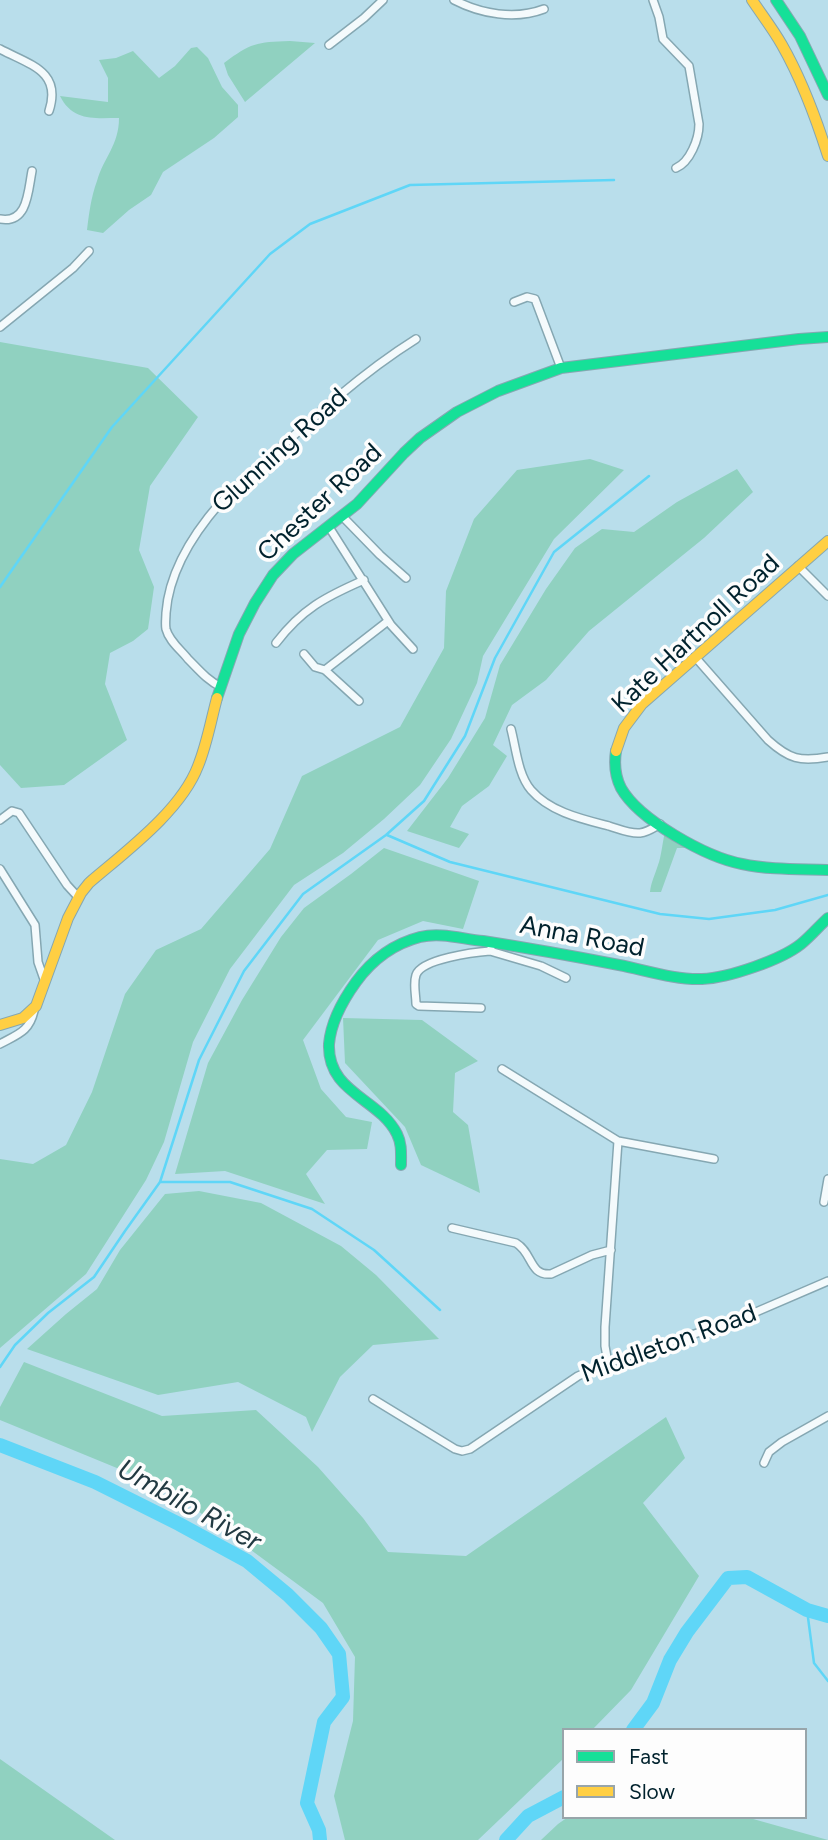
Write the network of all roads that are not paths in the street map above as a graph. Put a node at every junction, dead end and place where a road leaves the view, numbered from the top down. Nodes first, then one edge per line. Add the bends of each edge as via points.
1 (383, 0) edge
2 (454, 0) edge
3 (653, 0) edge
4 (752, 0) edge
5 (776, 0) edge
6 (544, 9) dead end
7 (329, 45) dead end
8 (0, 48) edge
9 (828, 94) edge
10 (49, 111) dead end
11 (828, 156) edge
12 (676, 168) dead end
13 (32, 171) dead end
14 (0, 219) edge
15 (89, 251) dead end
16 (514, 302) dead end
17 (0, 327) edge
18 (828, 337) edge
19 (416, 339) dead end
20 (561, 368) junction
21 (343, 517) junction
22 (330, 527) junction
23 (828, 541) edge
24 (798, 566) junction
25 (406, 578) dead end
26 (363, 580) junction
27 (828, 596) edge
28 (388, 621) junction
29 (276, 643) dead end
30 (413, 649) dead end
31 (304, 654) dead end
32 (696, 657) junction
33 (325, 670) junction
34 (221, 687) junction
35 (359, 701) dead end
36 (511, 729) dead end
37 (828, 757) edge
38 (0, 820) edge
39 (660, 824) junction
40 (0, 869) edge
41 (828, 870) edge
42 (7, 879) junction
43 (0, 886) edge
44 (78, 897) junction
45 (828, 918) edge
46 (491, 947) junction
47 (566, 978) dead end
48 (46, 982) junction
49 (481, 1008) dead end
50 (34, 1010) junction
51 (0, 1024) edge
52 (0, 1044) edge
53 (502, 1069) dead end
54 (618, 1141) junction
55 (714, 1159) dead end
56 (401, 1165) dead end
57 (828, 1179) edge
58 (824, 1202) dead end
59 (452, 1228) dead end
60 (611, 1250) junction
61 (828, 1282) edge
62 (608, 1363) junction
63 (373, 1399) dead end
64 (828, 1416) edge
65 (764, 1462) dead end

1 - 7 street
2 - 6 street via 502,14
3 - 12 street via 663,39 689,66 699,124 689,157
4 - 11 main road via 799,77
5 - 9 main road via 800,36
8 - 10 street via 47,76 53,97
13 - 14 street via 22,212 9,220
15 - 17 street
16 - 20 street via 536,299
18 - 20 main road, Chester Road
19 - 34 street, Glunning Road via 349,388 220,503 178,567 169,590 167,632 205,677
20 - 21 main road, Chester Road via 503,388 444,422 410,447
21 - 22 main road, Chester Road
21 - 25 street
22 - 26 street
22 - 34 main road, Chester Road via 271,576 232,649
23 - 24 main road, Kate Hartnoll Road
24 - 27 street
24 - 32 main road, Kate Hartnoll Road
26 - 28 street
26 - 29 street via 302,613
28 - 30 street
28 - 33 street
31 - 33 street via 315,667
32 - 37 street via 780,750 801,760
32 - 39 main road, Kate Hartnoll Road via 633,715 618,742 615,771 620,788
33 - 35 street
34 - 44 main road, Chester Road via 189,784
36 - 39 street via 528,787 547,803 628,832 646,832
38 - 44 street via 12,811 19,813
39 - 41 main road, Kate Hartnoll Road via 702,851 729,861
40 - 42 street
42 - 43 street
42 - 48 street via 35,925 38,962
44 - 48 main road, Chester Road
45 - 46 main road, Anna Road via 785,954 702,979 514,945
46 - 47 street
46 - 49 street via 430,963 415,976 419,1006
46 - 56 main road, Anna Road via 431,935 395,946 365,969 335,1017 330,1037 334,1069 346,1087 397,1133 403,1149
48 - 50 main road, Chester Road
50 - 51 main road via 17,1021
50 - 52 street via 27,1028
53 - 54 street
54 - 55 street
54 - 60 street
57 - 58 street
59 - 60 street via 516,1243 525,1249 535,1270 546,1275
60 - 62 street via 605,1327
61 - 62 street, Middleton Road via 742,1318
62 - 63 street, Middleton Road via 574,1378 466,1450 449,1446
64 - 65 street via 782,1442

